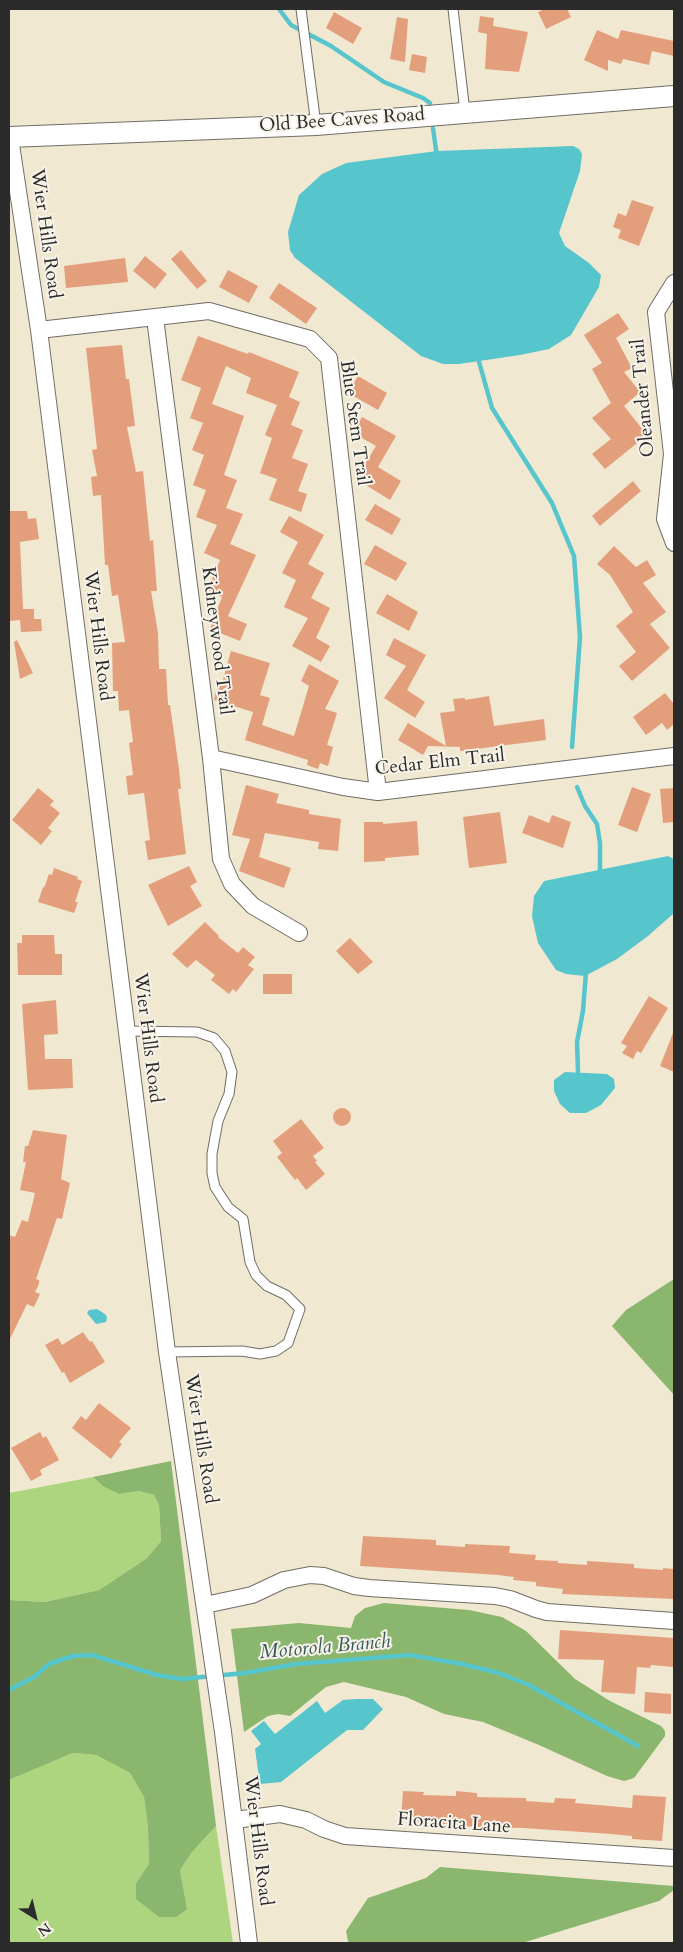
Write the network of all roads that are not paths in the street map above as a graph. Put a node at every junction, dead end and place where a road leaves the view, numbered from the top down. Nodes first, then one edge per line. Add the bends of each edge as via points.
1 (301, 9) edge
2 (453, 9) edge
3 (674, 96) edge
4 (464, 112) junction
5 (316, 125) junction
6 (10, 138) edge
7 (674, 283) edge
8 (154, 318) junction
9 (39, 330) junction
10 (674, 543) edge
11 (674, 756) edge
12 (211, 758) junction
13 (378, 792) junction
14 (299, 932) dead end
15 (126, 1031) junction
16 (167, 1352) junction
17 (205, 1605) junction
18 (674, 1621) edge
19 (235, 1820) junction
20 (674, 1858) edge
21 (249, 1943) edge

1 - 5 lane
2 - 4 lane
3 - 4 street, Old Bee Caves Road
4 - 5 street, Old Bee Caves Road
5 - 6 street, Old Bee Caves Road
6 - 9 street, Wier Hills Road
7 - 10 street, Oleander Trail via 656,312 672,454 665,519
8 - 9 street, Blue Stem Trail
8 - 12 street, Kidneywood Trail
8 - 13 street, Blue Stem Trail via 209,311 310,340 329,358
9 - 15 street, Wier Hills Road
11 - 13 street, Cedar Elm Trail
12 - 13 street, Cedar Elm Trail
12 - 14 street, Kidneywood Trail via 221,859 232,884 253,906
15 - 16 street, Wier Hills Road
15 - 16 lane via 197,1032 214,1038 225,1051 232,1072 212,1154 215,1187 228,1207 243,1218 250,1262 256,1275 267,1286 286,1295 300,1309 288,1343 276,1351 260,1354 242,1351
16 - 17 street, Wier Hills Road
17 - 18 street via 252,1595 284,1580 310,1575 369,1588 495,1596 547,1612
17 - 19 street, Wier Hills Road
19 - 20 street, Floracita Lane via 280,1814 306,1820 345,1836
19 - 21 street, Wier Hills Road

